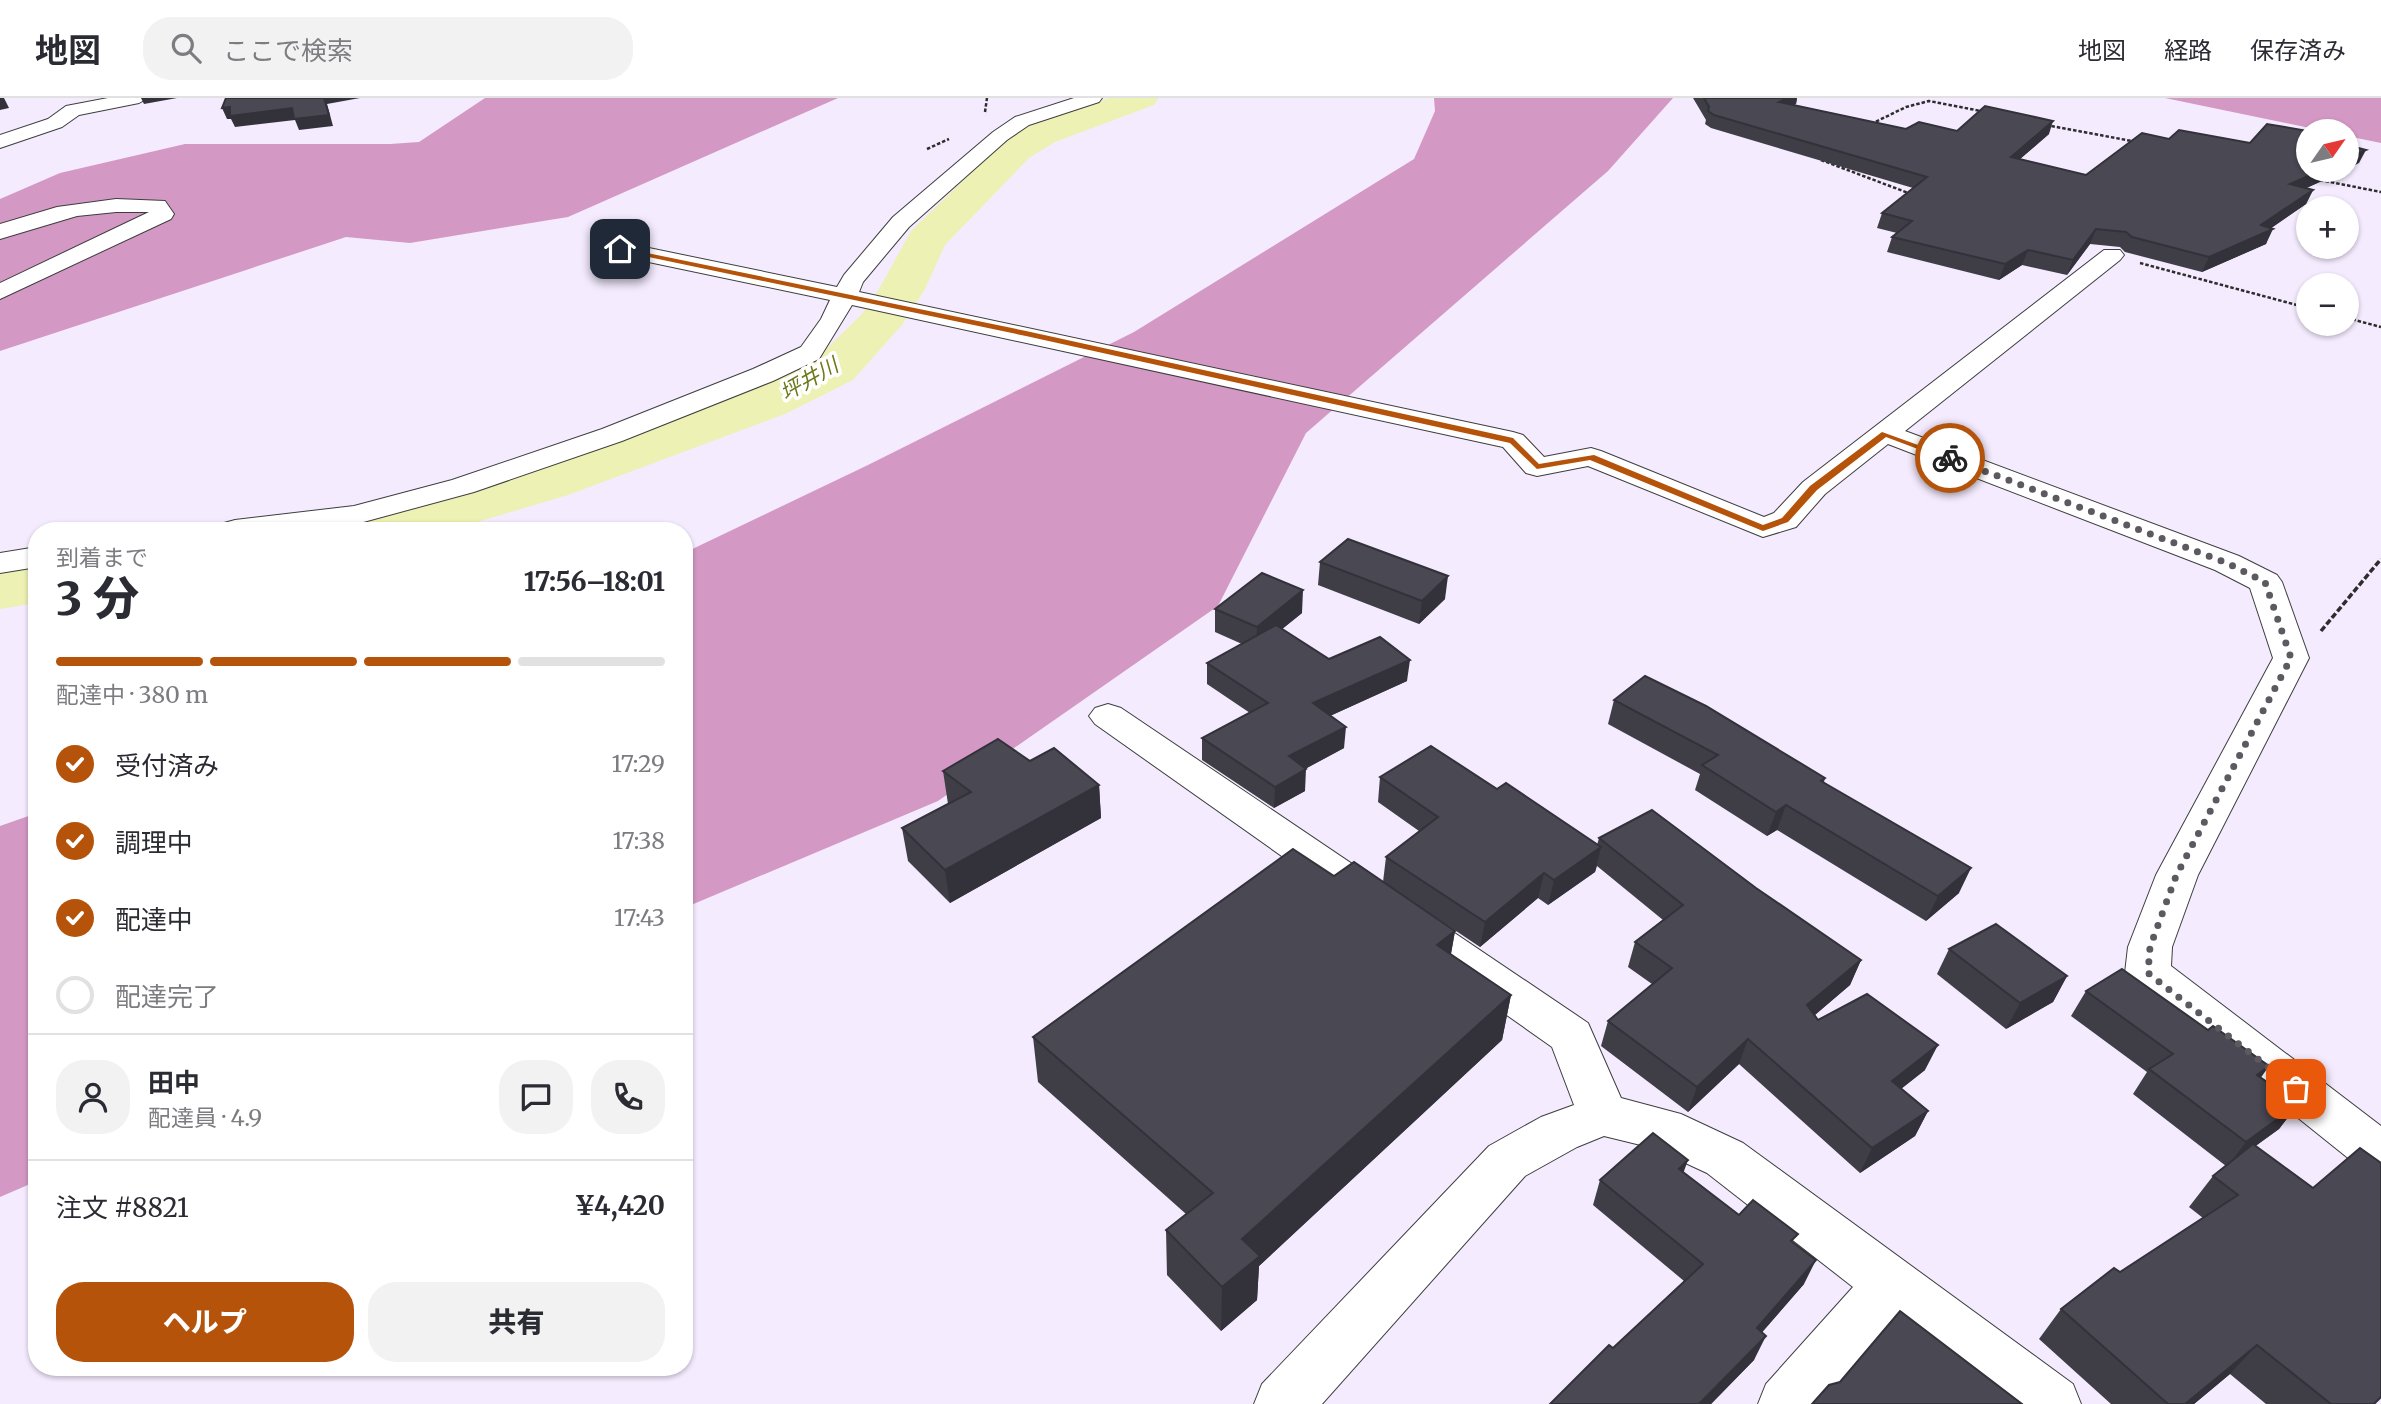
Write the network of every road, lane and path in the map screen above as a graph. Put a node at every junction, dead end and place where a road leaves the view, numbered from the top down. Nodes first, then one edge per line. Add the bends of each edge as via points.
1 (139, 98) edge
2 (1093, 98) edge
3 (54, 99) edge
4 (73, 110) junction
5 (1990, 113) edge
6 (2047, 125) edge
7 (1860, 129) edge
8 (0, 142) edge
9 (2138, 142) edge
10 (1815, 156) edge
11 (2330, 182) edge
12 (2381, 192) edge
13 (1920, 197) edge
14 (0, 232) edge
15 (620, 249) dead end
16 (2112, 255) joint
17 (0, 292) edge
18 (855, 299) junction
19 (2296, 305) edge
20 (2359, 321) edge
21 (2381, 327) edge
22 (1885, 433) junction
23 (300, 522) edge
24 (28, 558) edge
25 (2381, 559) edge
26 (0, 563) edge
27 (2291, 658) junction
28 (1108, 716) dead end
29 (1603, 1115) junction
30 (2381, 1155) edge
31 (1892, 1283) junction
32 (1283, 1404) edge
33 (1787, 1404) edge
34 (2052, 1404) edge

1 - 4 street
2 - 18 street via 1022,121 1000,136 901,222 852,280
3 - 4 street
4 - 8 street via 55,123
5 - 7 path via 1929,101
6 - 9 path
10 - 13 path
11 - 12 path
14 - 17 street via 59,213 104,205 157,206 163,214
15 - 18 street
16 - 19 path
16 - 22 street
18 - 22 street via 1513,441 1537,467 1591,457 1763,528 1785,520 1814,488
18 - 23 street via 832,320 810,353 763,375 612,435 463,486 356,515
20 - 21 path
22 - 27 street via 2227,563 2265,582
24 - 26 street
25 - 27 path via 2322,630
27 - 30 street via 2176,876 2150,947 2148,973
28 - 29 street via 1571,1036
29 - 31 street via 1664,1129 1725,1157
29 - 32 street via 1559,1132 1507,1161
31 - 33 street
31 - 34 street

